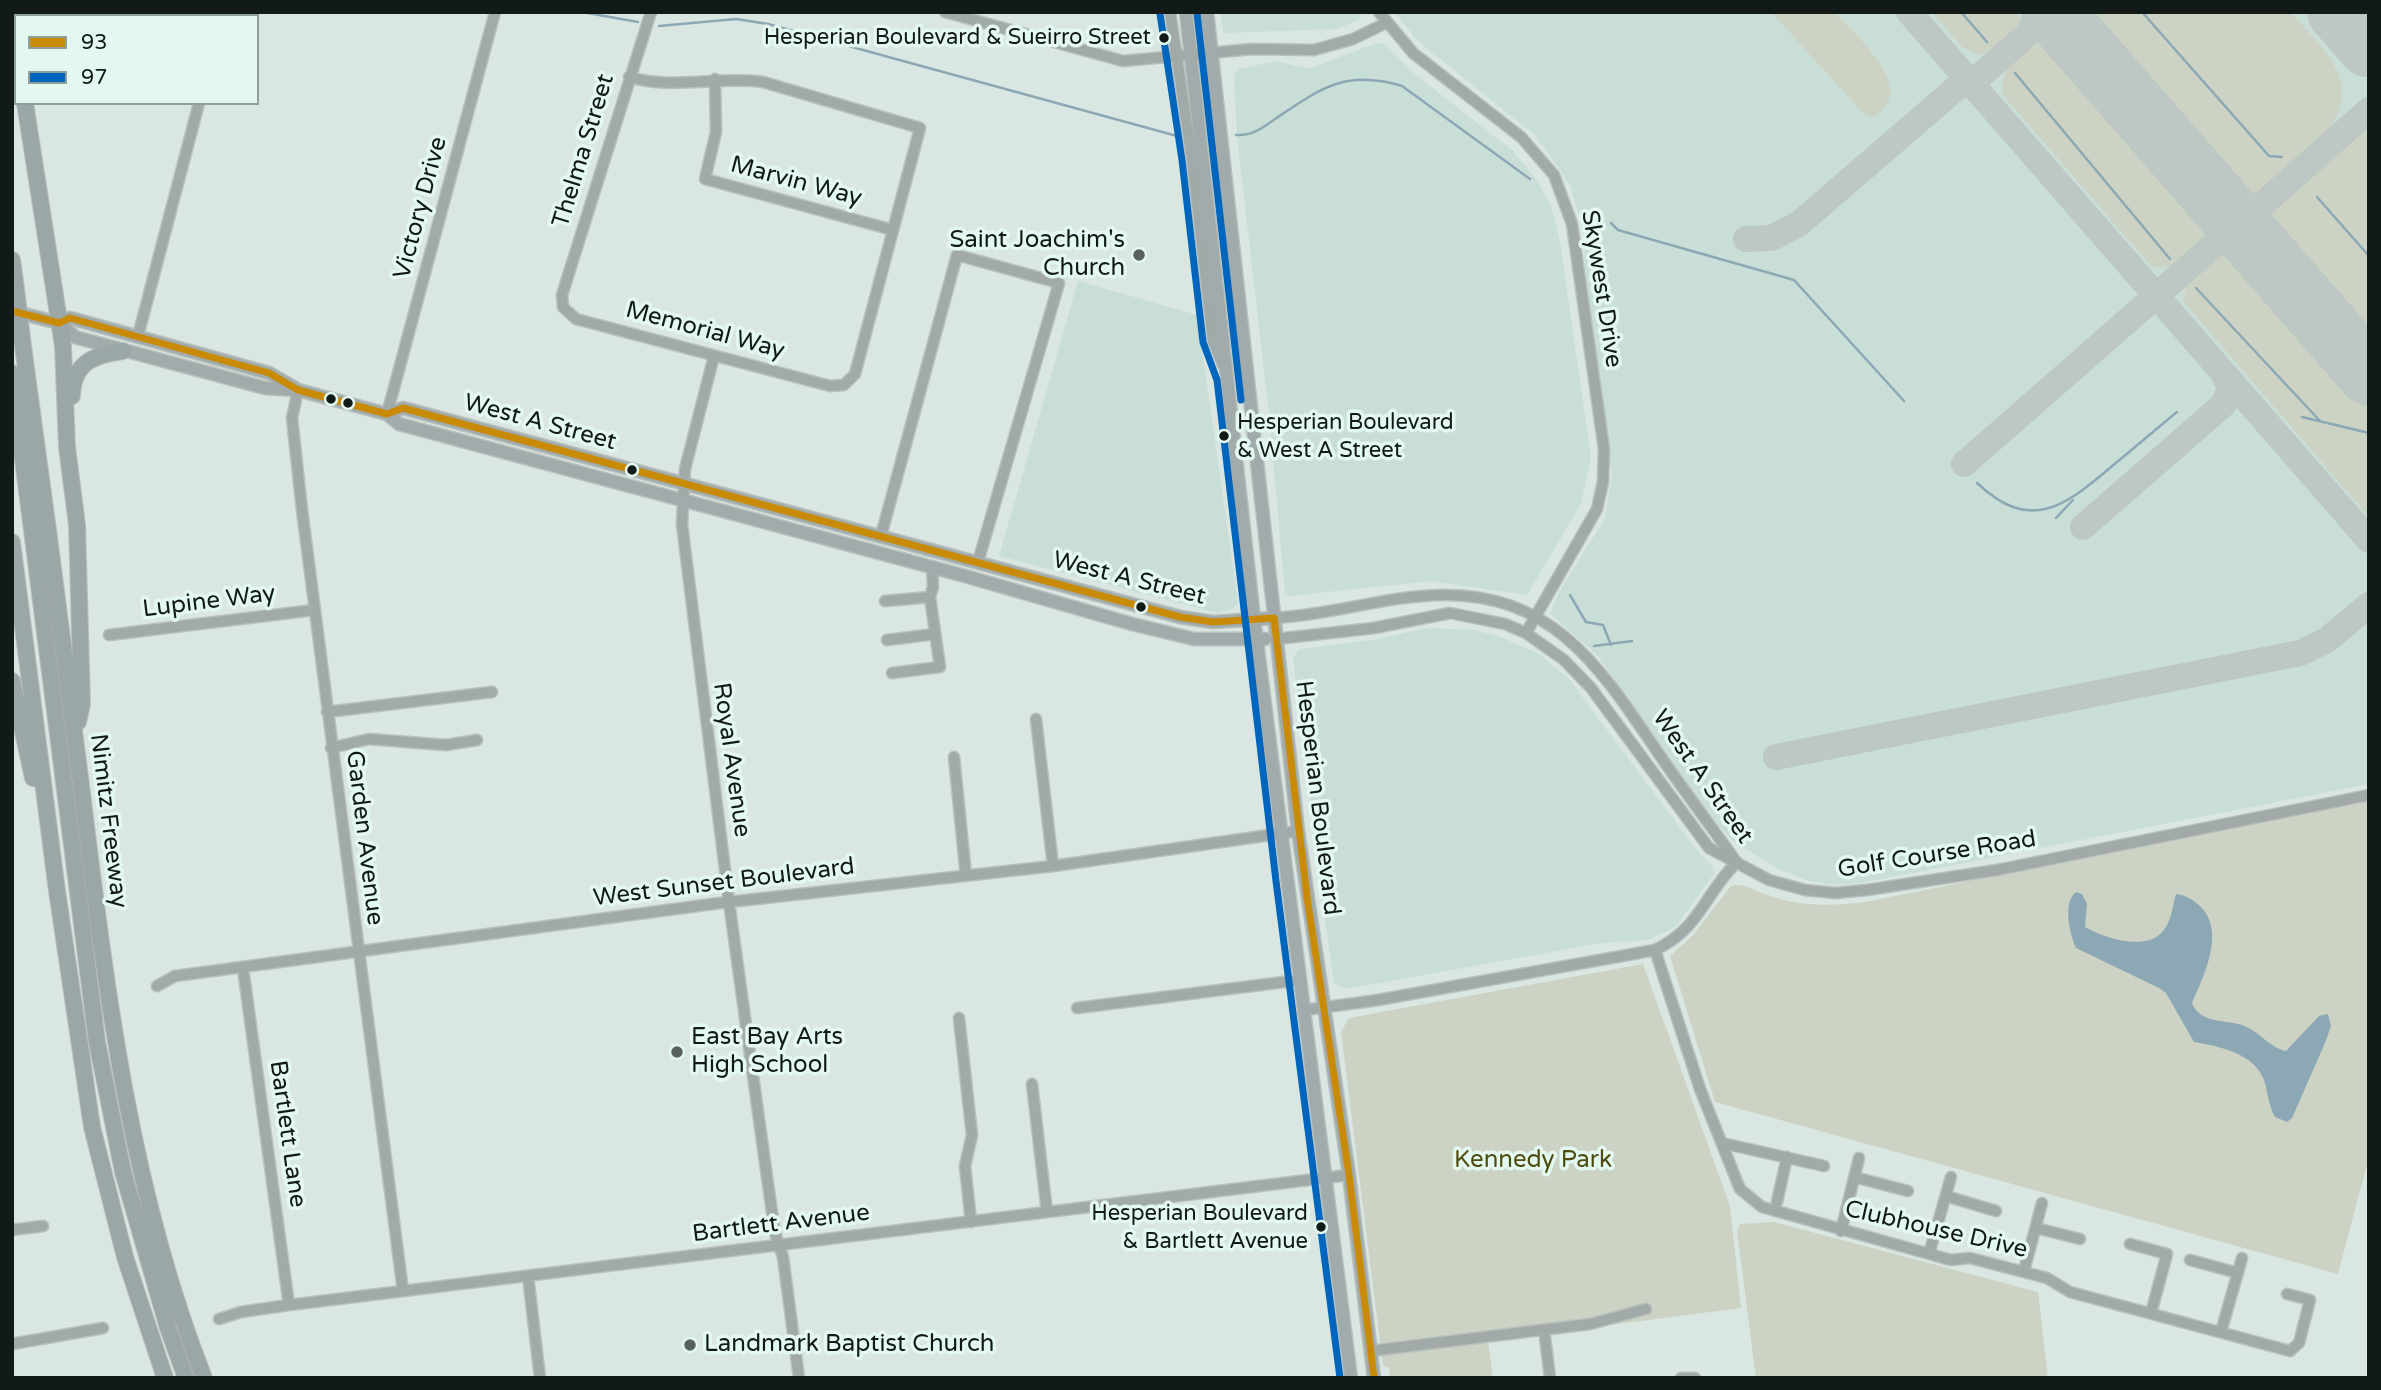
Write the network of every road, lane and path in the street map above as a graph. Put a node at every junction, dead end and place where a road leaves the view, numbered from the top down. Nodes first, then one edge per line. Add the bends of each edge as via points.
1 (495, 12) edge
2 (651, 12) edge
3 (1170, 12) edge
4 (1186, 12) edge
5 (1207, 12) edge
6 (1379, 12) edge
7 (948, 13) edge
8 (1386, 23) junction
9 (1212, 52) junction
10 (1192, 55) junction
11 (1175, 57) junction
12 (629, 77) junction
13 (715, 79) junction
14 (25, 105) edge
15 (198, 105) edge
16 (893, 230) junction
17 (12, 260) edge
18 (561, 303) joint
19 (12, 311) edge
20 (60, 323) junction
21 (138, 337) junction
22 (82, 339) junction
23 (123, 351) junction
24 (714, 356) junction
25 (12, 373) edge
26 (1227, 377) junction
27 (298, 390) junction
28 (387, 414) junction
29 (685, 484) junction
30 (73, 486) junction
31 (684, 500) junction
32 (881, 536) junction
33 (12, 542) edge
34 (978, 562) junction
35 (932, 567) junction
36 (965, 576) junction
37 (1092, 593) junction
38 (930, 597) junction
39 (885, 601) dead end
40 (1069, 607) junction
41 (314, 610) junction
42 (1535, 617) junction
43 (1274, 618) junction
44 (1254, 619) junction
45 (1526, 633) junction
46 (935, 634) junction
47 (110, 635) dead end
48 (1257, 639) junction
49 (1276, 639) junction
50 (887, 640) dead end
51 (892, 673) dead end
52 (12, 681) edge
53 (492, 692) dead end
54 (327, 712) junction
55 (1035, 719) dead end
56 (75, 735) junction
57 (477, 740) dead end
58 (331, 748) junction
59 (954, 757) dead end
60 (2369, 796) edge
61 (1298, 831) junction
62 (1280, 833) junction
63 (1737, 862) junction
64 (1053, 866) junction
65 (966, 876) junction
66 (57, 891) junction
67 (729, 902) junction
68 (1655, 950) junction
69 (358, 953) junction
70 (243, 968) junction
71 (1300, 980) junction
72 (156, 986) dead end
73 (1077, 1008) dead end
74 (1324, 1009) junction
75 (1305, 1010) junction
76 (959, 1018) dead end
77 (1032, 1084) dead end
78 (1723, 1143) junction
79 (1787, 1157) junction
80 (1859, 1158) dead end
81 (1824, 1166) dead end
82 (1349, 1175) junction
83 (1854, 1177) junction
84 (1951, 1177) dead end
85 (1325, 1178) junction
86 (1908, 1191) dead end
87 (1946, 1196) junction
88 (1777, 1202) dead end
89 (2042, 1203) dead end
90 (1996, 1211) dead end
91 (1047, 1212) junction
92 (971, 1222) junction
93 (43, 1226) dead end
94 (2036, 1228) junction
95 (12, 1230) edge
96 (1841, 1231) junction
97 (2080, 1239) dead end
98 (2130, 1244) dead end
99 (779, 1245) junction
100 (1929, 1254) junction
101 (2242, 1258) dead end
102 (2190, 1260) dead end
103 (2024, 1272) junction
104 (2238, 1273) junction
105 (528, 1276) junction
106 (403, 1291) junction
107 (2287, 1294) dead end
108 (289, 1305) junction
109 (1646, 1309) dead end
110 (2151, 1314) junction
111 (219, 1319) dead end
112 (103, 1328) dead end
113 (2221, 1332) junction
114 (1545, 1337) dead end
115 (12, 1344) edge
116 (1370, 1351) junction
117 (164, 1378) edge
118 (186, 1378) edge
119 (204, 1378) edge
120 (540, 1378) edge
121 (799, 1378) edge
122 (1351, 1378) edge
123 (1374, 1378) edge
124 (1550, 1378) edge
125 (1681, 1378) edge
126 (1695, 1378) edge

1 - 28 street, Victory Drive
2 - 12 street, Thelma Street
3 - 11 street, Hesperian Boulevard
4 - 10 main road, Hesperian Boulevard
5 - 9 main road, Hesperian Boulevard
6 - 8 street, Skywest Drive
7 - 11 street via 1123,61
8 - 9 street via 1314,50
8 - 42 street, Skywest Drive via 1427,65 1531,146 1554,175 1570,214 1604,449 1603,482 1592,519
9 - 10 street
9 - 43 main road, Hesperian Boulevard
10 - 11 street
10 - 26 main road, Hesperian Boulevard
11 - 26 street, Hesperian Boulevard via 1213,341
12 - 13 street via 664,83
12 - 18 street, Thelma Street
13 - 16 street, Marvin Way via 716,132 705,179
13 - 16 street via 763,82 920,128
14 - 20 highway
15 - 21 street
16 - 24 street, Memorial Way via 855,374 844,385 830,386
17 - 56 highway, Nimitz Freeway, bridge
18 - 24 street, Memorial Way via 565,312 576,318
19 - 20 main road, West A Street
20 - 21 main road, West A Street via 70,318
20 - 22 main road, West A Street via 68,334
20 - 30 highway
21 - 22 main road
21 - 27 main road, West A Street via 269,373
22 - 23 main road, West A Street
23 - 27 main road, West A Street via 265,388
23 - 30 highway via 87,360 74,378
24 - 29 street, Royal Avenue
25 - 118 highway via 97,1042 123,1172
26 - 44 main road, Hesperian Boulevard
27 - 28 main road, West A Street
27 - 41 street, Garden Avenue via 292,418
28 - 29 main road, West A Street via 403,408
28 - 31 main road, West A Street via 399,424
29 - 31 street, Royal Avenue
29 - 32 main road, West A Street
30 - 56 highway via 82,704
31 - 35 main road, West A Street
31 - 67 street, Royal Avenue via 682,524 698,673
32 - 34 main road, West A Street
32 - 34 street via 957,255 1059,283
33 - 66 highway
34 - 36 main road
34 - 37 main road, West A Street
35 - 36 main road, West A Street
35 - 38 street
36 - 40 main road, West A Street
37 - 40 main road
37 - 44 main road, West A Street via 1199,620
38 - 39 street
38 - 46 street
40 - 48 main road, West A Street via 1194,639
41 - 47 street, Lupine Way
41 - 54 street, Garden Avenue
42 - 43 street, West A Street via 1490,600 1445,594
42 - 45 street, Skywest Drive
42 - 63 street, West A Street via 1573,642 1604,674
43 - 44 main road, West A Street
43 - 49 main road, Hesperian Boulevard
44 - 48 main road, Hesperian Boulevard
45 - 49 street, West A Street via 1506,624 1450,613 1374,628
45 - 63 street, West A Street via 1584,681 1709,848
46 - 50 street
46 - 51 street via 940,667
48 - 49 main road, West A Street
48 - 62 main road, Hesperian Boulevard
49 - 61 main road, Hesperian Boulevard
52 - 66 highway
53 - 54 street
54 - 58 street, Garden Avenue
55 - 64 street
56 - 119 highway, Nimitz Freeway via 107,995 128,1119 161,1249
57 - 58 street via 446,745 369,739
58 - 69 street, Garden Avenue
59 - 65 street
60 - 63 street, Golf Course Road via 1997,870 1856,891 1792,887
61 - 62 street, West Sunset Boulevard
61 - 74 main road, Hesperian Boulevard
62 - 64 street, West Sunset Boulevard
62 - 71 main road, Hesperian Boulevard
63 - 68 street via 1688,929
64 - 65 street, West Sunset Boulevard
65 - 67 street, West Sunset Boulevard
66 - 117 highway via 92,1127 125,1257
67 - 69 street, West Sunset Boulevard
67 - 99 street, Royal Avenue
68 - 74 street
68 - 78 street, Clubhouse Drive via 1700,1089
69 - 70 street, West Sunset Boulevard
69 - 106 street, Garden Avenue
70 - 72 street, West Sunset Boulevard via 175,976
70 - 108 street, Bartlett Lane
71 - 73 street
71 - 75 main road, Hesperian Boulevard
74 - 75 street
74 - 82 main road, Hesperian Boulevard
75 - 85 main road, Hesperian Boulevard
76 - 92 street via 972,1135 965,1166
77 - 91 street
78 - 79 street
78 - 96 street, Clubhouse Drive via 1741,1189 1753,1202 1774,1213
79 - 81 street
79 - 88 street
80 - 83 street
82 - 85 street, Bartlett Avenue
82 - 116 main road, Hesperian Boulevard
83 - 86 street
83 - 96 street
84 - 87 street
85 - 91 street, Bartlett Avenue
85 - 122 main road, Hesperian Boulevard
87 - 90 street
87 - 100 street
89 - 94 street
91 - 92 street, Bartlett Avenue
92 - 99 street, Bartlett Avenue
93 - 95 street
94 - 97 street
94 - 103 street
96 - 100 street, Clubhouse Drive
98 - 110 street via 2167,1254
99 - 105 street, Bartlett Avenue
99 - 121 street, Royal Avenue
100 - 103 street, Clubhouse Drive via 1951,1260 1970,1258
101 - 104 street
102 - 104 street
103 - 110 street, Clubhouse Drive via 2047,1278 2070,1292
104 - 113 street
105 - 106 street, Bartlett Avenue
105 - 120 street
106 - 108 street, Bartlett Avenue
107 - 113 street, Clubhouse Drive via 2310,1300 2299,1343 2290,1351
108 - 111 street, Bartlett Avenue
109 - 116 street via 1590,1324
110 - 113 street, Clubhouse Drive
112 - 115 street
114 - 124 street
116 - 123 main road, Hesperian Boulevard
125 - 126 street

